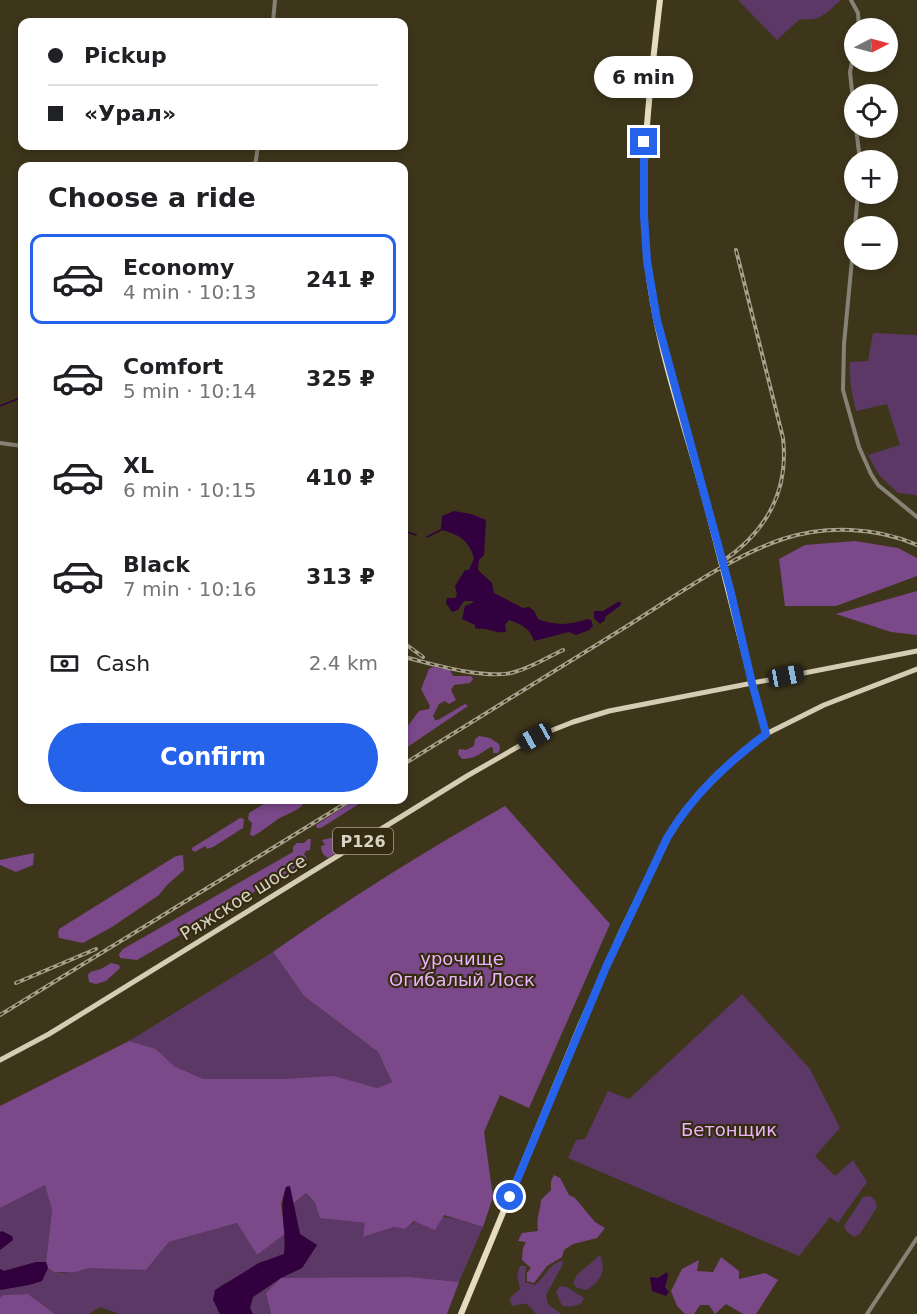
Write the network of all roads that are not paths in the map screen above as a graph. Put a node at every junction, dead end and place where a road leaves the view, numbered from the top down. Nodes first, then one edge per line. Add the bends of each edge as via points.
1 (275, 0) edge
2 (660, 0) edge
3 (851, 0) edge
4 (273, 18) edge
5 (858, 18) edge
6 (851, 270) edge
7 (0, 443) edge
8 (18, 445) edge
9 (917, 517) edge
10 (917, 651) edge
11 (917, 669) edge
12 (752, 683) junction
13 (766, 734) junction
14 (0, 1060) edge
15 (917, 1238) edge
16 (461, 1314) edge
17 (867, 1314) edge

1 - 4 street
2 - 12 highway via 645,128 647,261 657,320
3 - 5 street
6 - 9 street via 843,390 871,474 878,485
7 - 8 street
10 - 12 main road, Ряжское шоссе / Р126
11 - 13 main road via 824,705
12 - 13 highway
12 - 14 main road, Ряжское шоссе / Р126 via 616,709 535,737
13 - 16 highway via 703,789 667,838 585,1014
15 - 17 street

